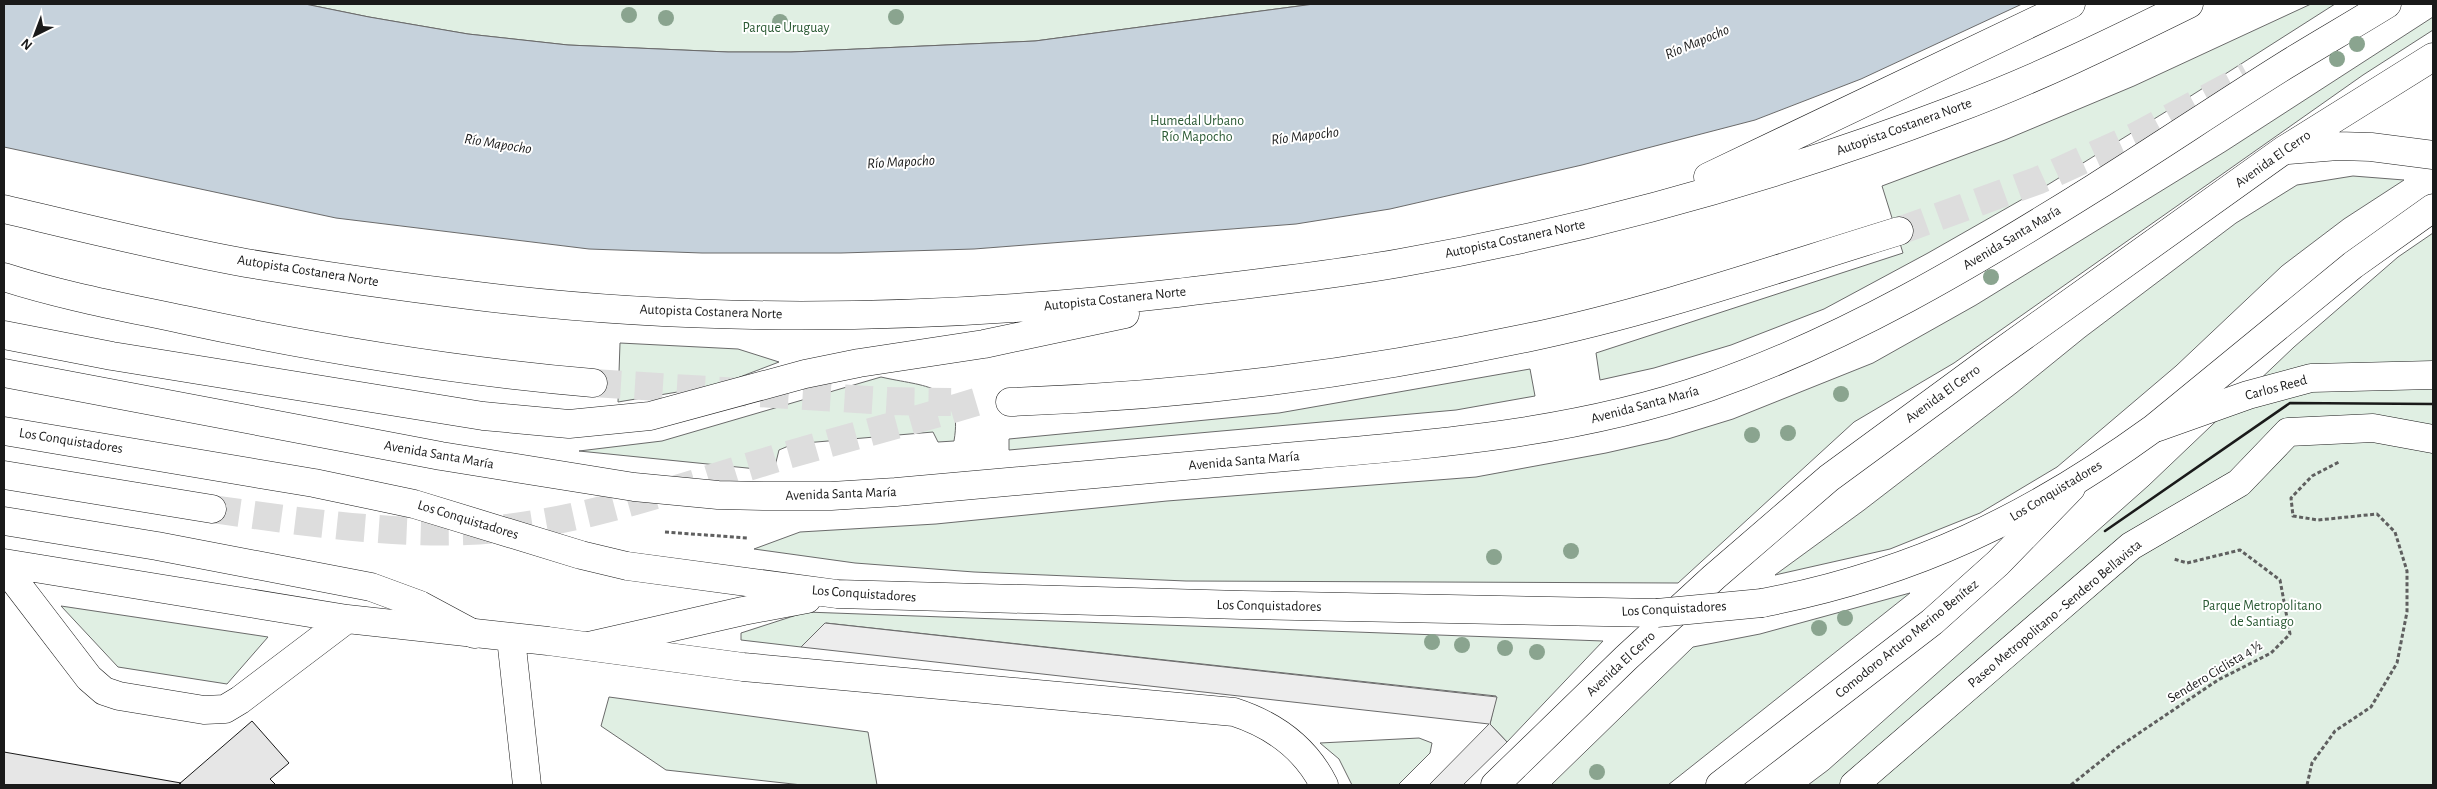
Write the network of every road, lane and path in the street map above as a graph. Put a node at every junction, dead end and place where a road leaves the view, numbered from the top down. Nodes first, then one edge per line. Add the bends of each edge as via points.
1 (2071, 4) edge
2 (2189, 4) edge
3 (2387, 4) edge
4 (2433, 57) edge
5 (2284, 150) junction
6 (2433, 155) edge
7 (2433, 208) edge
8 (4, 209) edge
9 (1634, 212) junction
10 (1898, 231) tunnel mouth
11 (4, 277) edge
12 (1233, 286) junction
13 (4, 335) edge
14 (4, 373) edge
15 (2433, 375) edge
16 (593, 383) tunnel mouth
17 (1010, 402) dead end
18 (2154, 428) junction
19 (2372, 428) junction
20 (4, 431) edge
21 (2433, 438) edge
22 (4, 475) edge
23 (2082, 476) junction
24 (212, 509) tunnel mouth
25 (4, 521) edge
26 (664, 532) dead end
27 (748, 538) dead end
28 (2131, 546) junction
29 (4, 565) edge
30 (837, 594) junction
31 (347, 619) junction
32 (474, 634) junction
33 (511, 638) junction
34 (588, 646) junction
35 (526, 785) edge
36 (1324, 785) edge
37 (1495, 785) edge
38 (1720, 785) edge
39 (1854, 785) edge
40 (2071, 785) edge
41 (2308, 785) edge

1 - 9 main road
2 - 9 main road, Autopista Costanera Norte via 2031,79 1955,110 1760,176
3 - 14 main road, Avenida Santa María via 2285,65 2021,234 1938,283 1837,336 1704,389 1583,422 1506,435 896,492 830,496 718,495 634,486 441,456
4 - 5 main road, Avenida El Cerro
5 - 6 main road via 2371,147
5 - 37 main road, Avenida El Cerro via 1829,478 1626,658
7 - 18 main road, Los Conquistadores via 2353,265
8 - 12 main road, Autopista Costanera Norte via 244,262 471,296 666,312 769,316 902,315 1016,309
9 - 12 main road, Autopista Costanera Norte via 1396,264
10 - 17 main road via 1666,302 1509,342 1378,366 1196,391
11 - 16 main road via 108,304 304,344 496,374
12 - 13 main road via 1048,331 805,374 650,416 569,424 465,413
15 - 18 main road, Carlos Reed via 2311,378 2248,395
18 - 23 main road, Los Conquistadores
19 - 21 main road, Paseo Metropolitano - Sendero Bellavista
19 - 28 main road, Paseo Metropolitano - Sendero Bellavista via 2288,432 2239,483
19 - 41 path via 2336,465 2312,476 2291,498 2293,516 2318,520 2377,514 2395,532 2407,571 2407,612 2397,663 2370,707 2335,731 2323,747 2312,763
20 - 30 main road, Los Conquistadores via 314,483 414,504 627,566
22 - 24 main road
23 - 30 main road, Los Conquistadores, bridge via 1994,528 1947,549 1855,582 1762,603 1657,613
23 - 38 main road, Comodoro Arturo Merino Benítez via 1998,564 1932,622
25 - 32 main road via 371,587 420,605
26 - 27 path
28 - 39 main road, Paseo Metropolitano - Sendero Bellavista
28 - 40 path, Sendero Ciclista 4 ½ via 2187,563 2240,550 2280,580 2290,634 2271,653 2218,680 2157,720
29 - 31 main road
29 - 31 main road via 89,678 104,691 204,710 225,709 240,700
30 - 34 main road via 743,610
31 - 32 main road
32 - 33 main road
33 - 34 main road
33 - 35 main road
34 - 36 main road via 743,667 1234,712 1276,729 1293,742

